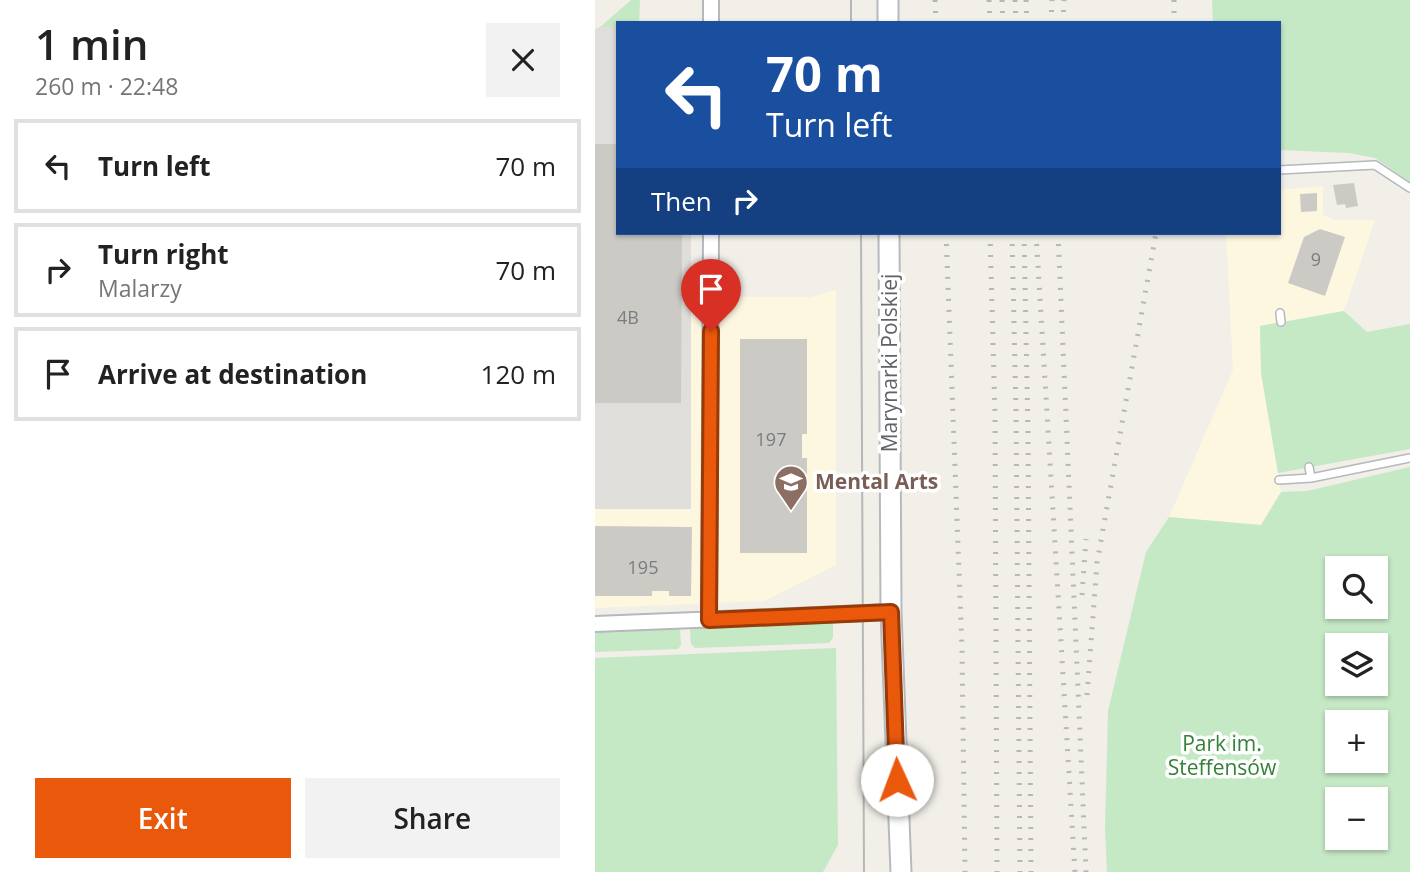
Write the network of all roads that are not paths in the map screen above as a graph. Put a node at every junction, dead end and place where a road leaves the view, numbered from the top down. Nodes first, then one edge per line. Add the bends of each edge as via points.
1 (711, 0) edge
2 (888, 0) edge
3 (711, 21) edge
4 (888, 21) edge
5 (1281, 170) edge
6 (1410, 188) edge
7 (711, 235) edge
8 (889, 235) edge
9 (1280, 313) dead end
10 (1281, 322) dead end
11 (1410, 458) edge
12 (1309, 467) dead end
13 (1311, 478) junction
14 (1279, 480) dead end
15 (891, 612) junction
16 (709, 620) junction
17 (595, 624) edge
18 (901, 872) edge

1 - 3 street
2 - 4 main road
5 - 6 lane via 1375,165
7 - 16 street
8 - 15 main road, Marynarki Polskiej
9 - 10 lane
11 - 13 lane
12 - 13 lane
13 - 14 lane
15 - 16 street
15 - 18 main road, Marynarki Polskiej
16 - 17 street

